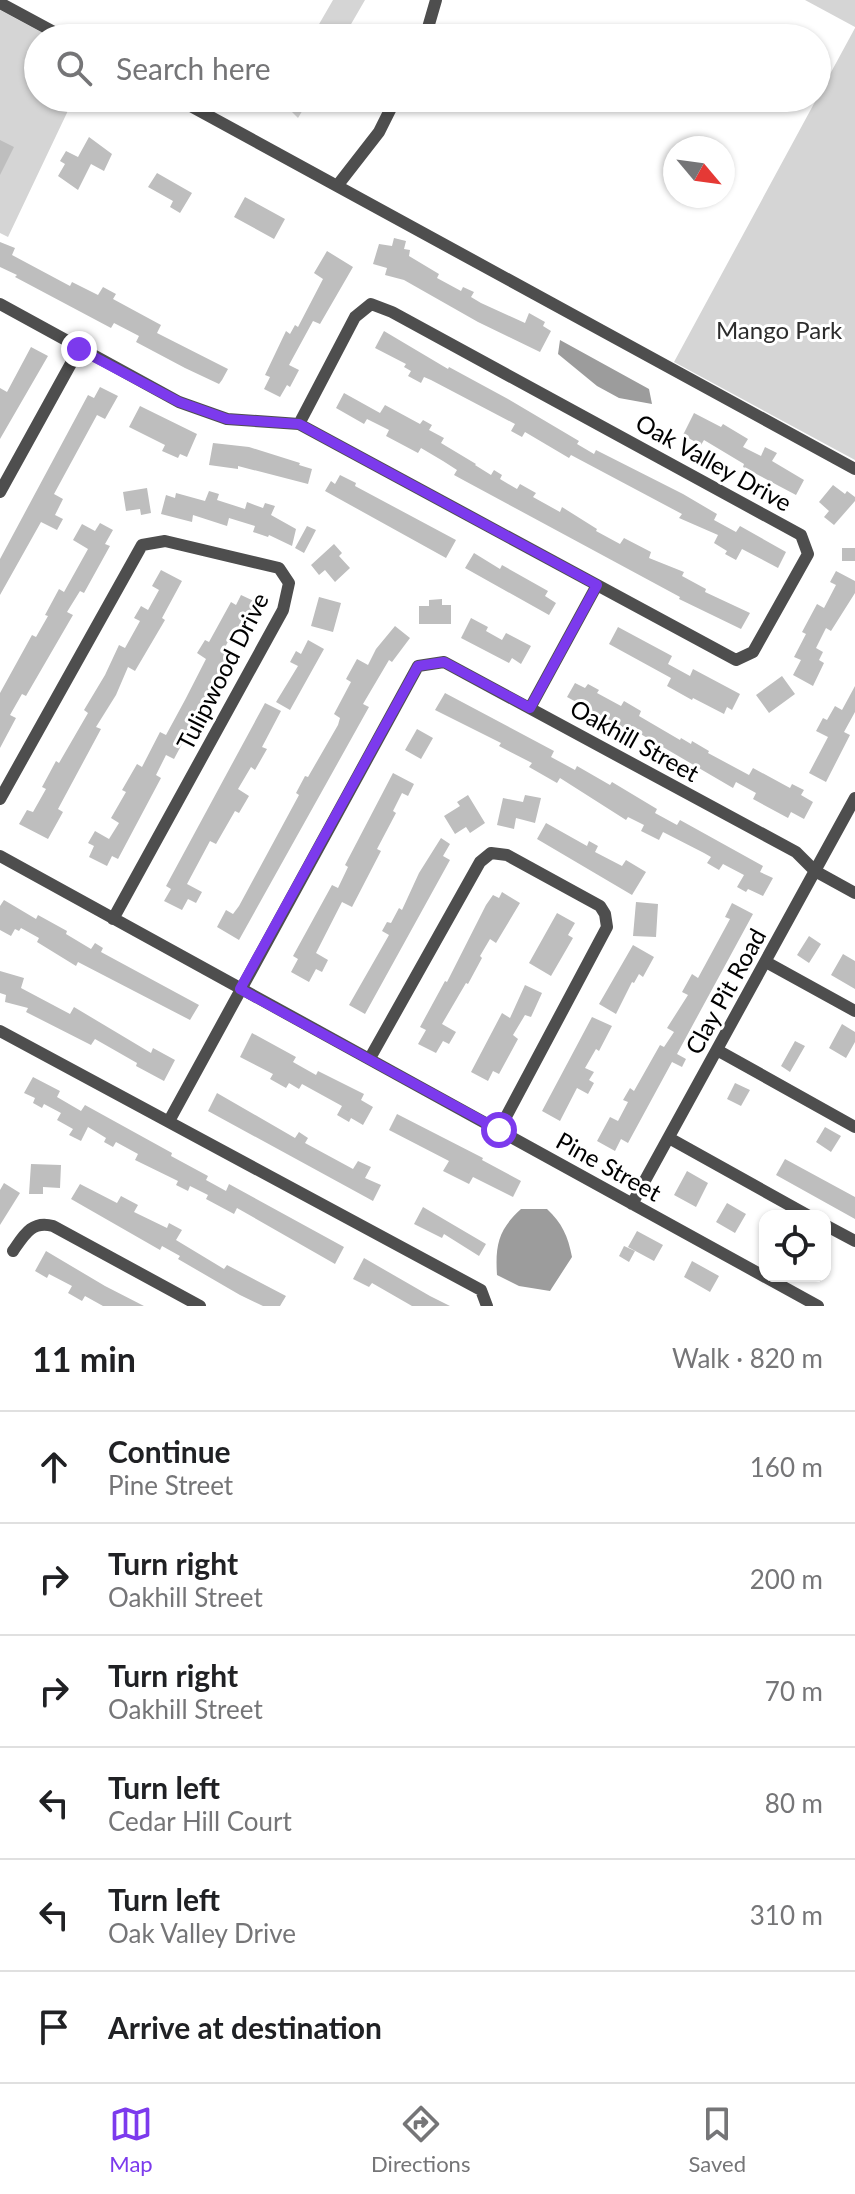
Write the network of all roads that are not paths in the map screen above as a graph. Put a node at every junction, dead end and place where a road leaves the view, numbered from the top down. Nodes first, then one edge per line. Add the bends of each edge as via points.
1 (436, 0) edge
2 (0, 3) edge
3 (39, 24) edge
4 (429, 24) edge
5 (202, 112) edge
6 (389, 112) edge
7 (337, 186) junction
8 (0, 304) edge
9 (79, 349) junction
10 (299, 424) junction
11 (855, 469) edge
12 (0, 492) edge
13 (597, 585) junction
14 (530, 708) junction
15 (855, 798) edge
16 (0, 799) edge
17 (0, 856) edge
18 (815, 871) junction
19 (855, 893) edge
20 (113, 919) junction
21 (766, 962) junction
22 (240, 989) junction
23 (855, 1011) edge
24 (0, 1031) edge
25 (717, 1050) junction
26 (370, 1058) junction
27 (169, 1121) junction
28 (855, 1127) edge
29 (499, 1130) junction
30 (669, 1138) junction
31 (632, 1204) junction
32 (798, 1210) edge
33 (831, 1228) edge
34 (855, 1241) edge
35 (13, 1251) dead end
36 (200, 1306) edge
37 (487, 1306) edge
38 (818, 1306) edge

1 - 4 street
2 - 3 street
5 - 7 street
6 - 7 street
7 - 11 street
8 - 9 street, Oak Valley Drive
9 - 10 street, Oak Valley Drive via 179,402 227,419
9 - 12 street
10 - 13 street, Oak Valley Drive
10 - 13 street, Oak Valley Drive via 355,317 371,304 801,535 808,554 753,652 736,660
13 - 14 street
14 - 18 street, Oakhill Street via 796,852
14 - 22 street, Oakhill Street via 444,662 418,666
15 - 18 street, Clay Pit Road
16 - 20 street, Tulipwood Drive via 142,545 165,541 279,568 289,583 283,610
17 - 20 street, Pine Street
18 - 19 street, Oakhill Street
18 - 21 street, Clay Pit Road
20 - 22 street, Pine Street
21 - 23 street
21 - 25 street, Clay Pit Road
22 - 26 street, Pine Street
22 - 27 street, Oakhill Street
24 - 27 street
25 - 28 street
25 - 30 street, Clay Pit Road
26 - 29 street, Pine Street
26 - 29 street via 480,862 491,853 507,855 600,906 607,927
27 - 37 street via 481,1290
29 - 31 street, Pine Street
30 - 31 street, Clay Pit Road
30 - 32 street
31 - 38 street, Pine Street
33 - 34 street
35 - 36 street via 36,1225 53,1226

